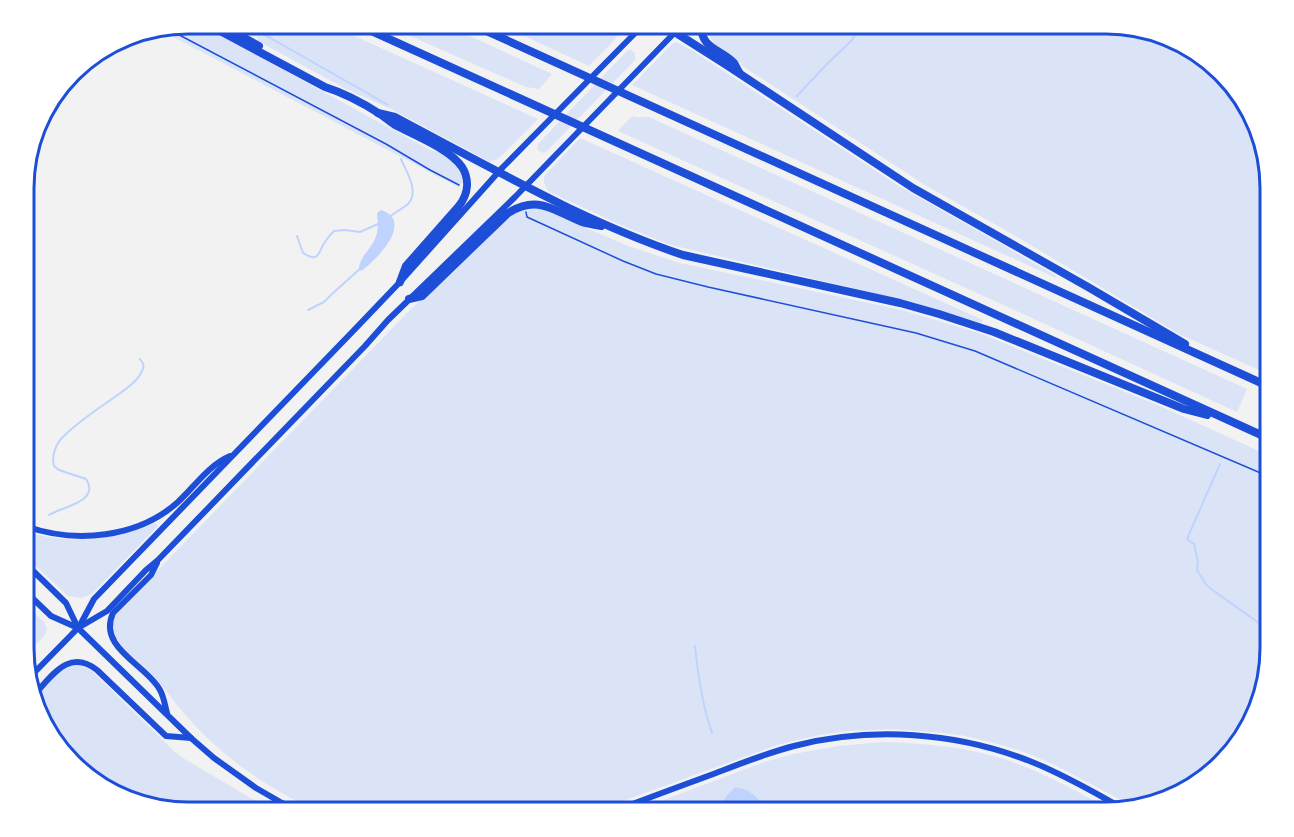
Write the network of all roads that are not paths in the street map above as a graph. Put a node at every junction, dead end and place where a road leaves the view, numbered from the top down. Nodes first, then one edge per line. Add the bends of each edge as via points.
1 (673, 34) edge
2 (679, 34) edge
3 (703, 34) edge
4 (228, 35) edge
5 (239, 35) edge
6 (380, 35) edge
7 (494, 35) edge
8 (634, 35) edge
9 (741, 75) junction
10 (338, 92) junction
11 (378, 113) junction
12 (498, 172) junction
13 (525, 187) junction
14 (612, 229) junction
15 (400, 282) junction
16 (409, 299) junction
17 (1214, 362) junction
18 (1259, 382) edge
19 (1222, 418) junction
20 (1259, 434) edge
21 (234, 455) junction
22 (34, 528) edge
23 (158, 560) junction
24 (34, 572) edge
25 (34, 600) edge
26 (78, 628) junction
27 (36, 671) edge
28 (40, 689) edge
29 (169, 716) junction
30 (191, 738) junction
31 (280, 802) edge
32 (638, 802) edge
33 (1111, 802) edge

1 - 13 main road
2 - 9 highway
3 - 9 highway via 706,42 733,62
4 - 10 highway
5 - 10 highway
6 - 19 highway
7 - 17 highway
8 - 12 main road
9 - 17 highway via 905,183
10 - 11 highway
11 - 12 highway via 395,117
11 - 15 highway via 452,156 462,167 467,182 462,203 406,266
12 - 13 highway
12 - 15 main road
13 - 14 highway
13 - 16 main road
14 - 16 highway via 544,205 521,206 508,213 422,297
14 - 19 highway via 683,255 939,314 994,332 1184,409
15 - 21 main road
16 - 23 main road
17 - 18 highway
19 - 20 highway
21 - 22 main road via 219,461 166,511 129,529 78,536
21 - 26 main road via 94,599
23 - 26 main road via 106,610
23 - 29 main road via 151,575 112,614 109,629 118,648 160,689
24 - 26 main road via 66,603
25 - 26 main road via 51,616
26 - 27 main road
26 - 29 main road
28 - 30 main road via 64,665 83,662 97,670 166,736
29 - 30 main road
30 - 31 main road via 247,782
32 - 33 main road via 786,748 833,739 895,735 954,740 1012,754

